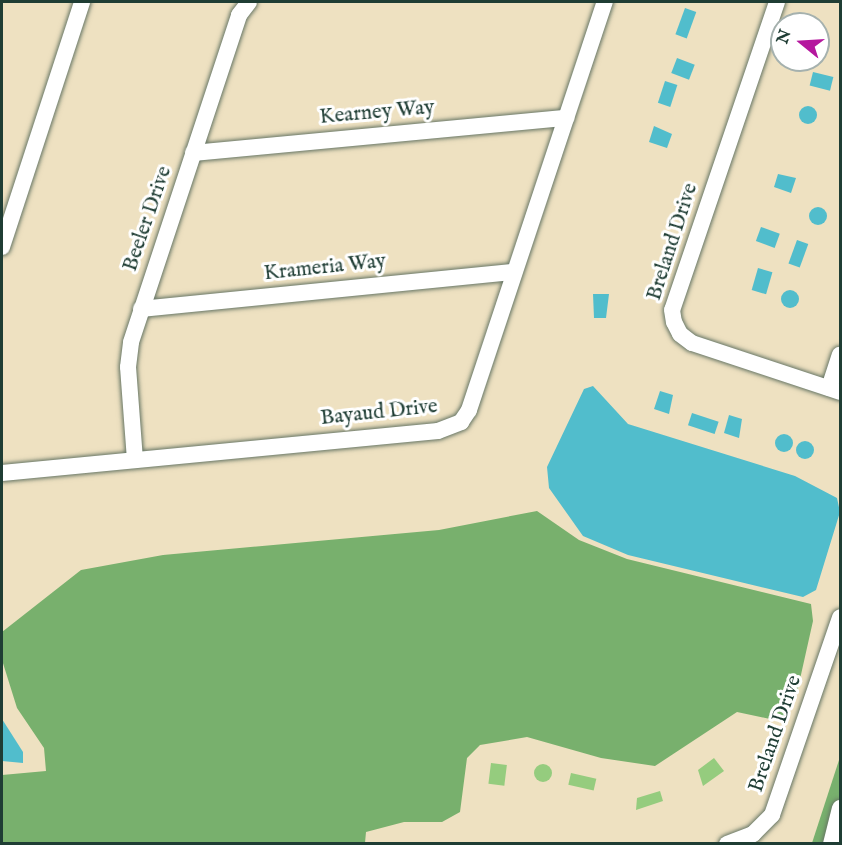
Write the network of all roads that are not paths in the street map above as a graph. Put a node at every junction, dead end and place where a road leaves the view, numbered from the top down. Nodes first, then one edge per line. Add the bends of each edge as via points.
1 (82, 2) edge
2 (249, 2) edge
3 (605, 2) edge
4 (777, 2) edge
5 (566, 118) junction
6 (194, 153) junction
7 (2, 247) edge
8 (514, 273) junction
9 (141, 309) junction
10 (840, 356) edge
11 (835, 390) edge
12 (135, 460) junction
13 (2, 473) edge
14 (840, 617) edge
15 (840, 808) edge
16 (727, 843) edge
17 (831, 843) edge

1 - 7 street
2 - 6 street, Beeler Drive via 239,15
3 - 5 street, Bayaud Drive
4 - 11 street, Breland Drive via 672,310 680,334 692,342
5 - 6 street, Kearney Way
5 - 8 street, Bayaud Drive
6 - 9 street, Beeler Drive
8 - 9 street, Krameria Way
8 - 12 street, Bayaud Drive via 469,410 461,422 448,428
9 - 12 street, Beeler Drive via 128,367
10 - 11 street
12 - 13 street, Bayaud Drive
14 - 16 street, Breland Drive via 772,815 753,834
15 - 17 street

